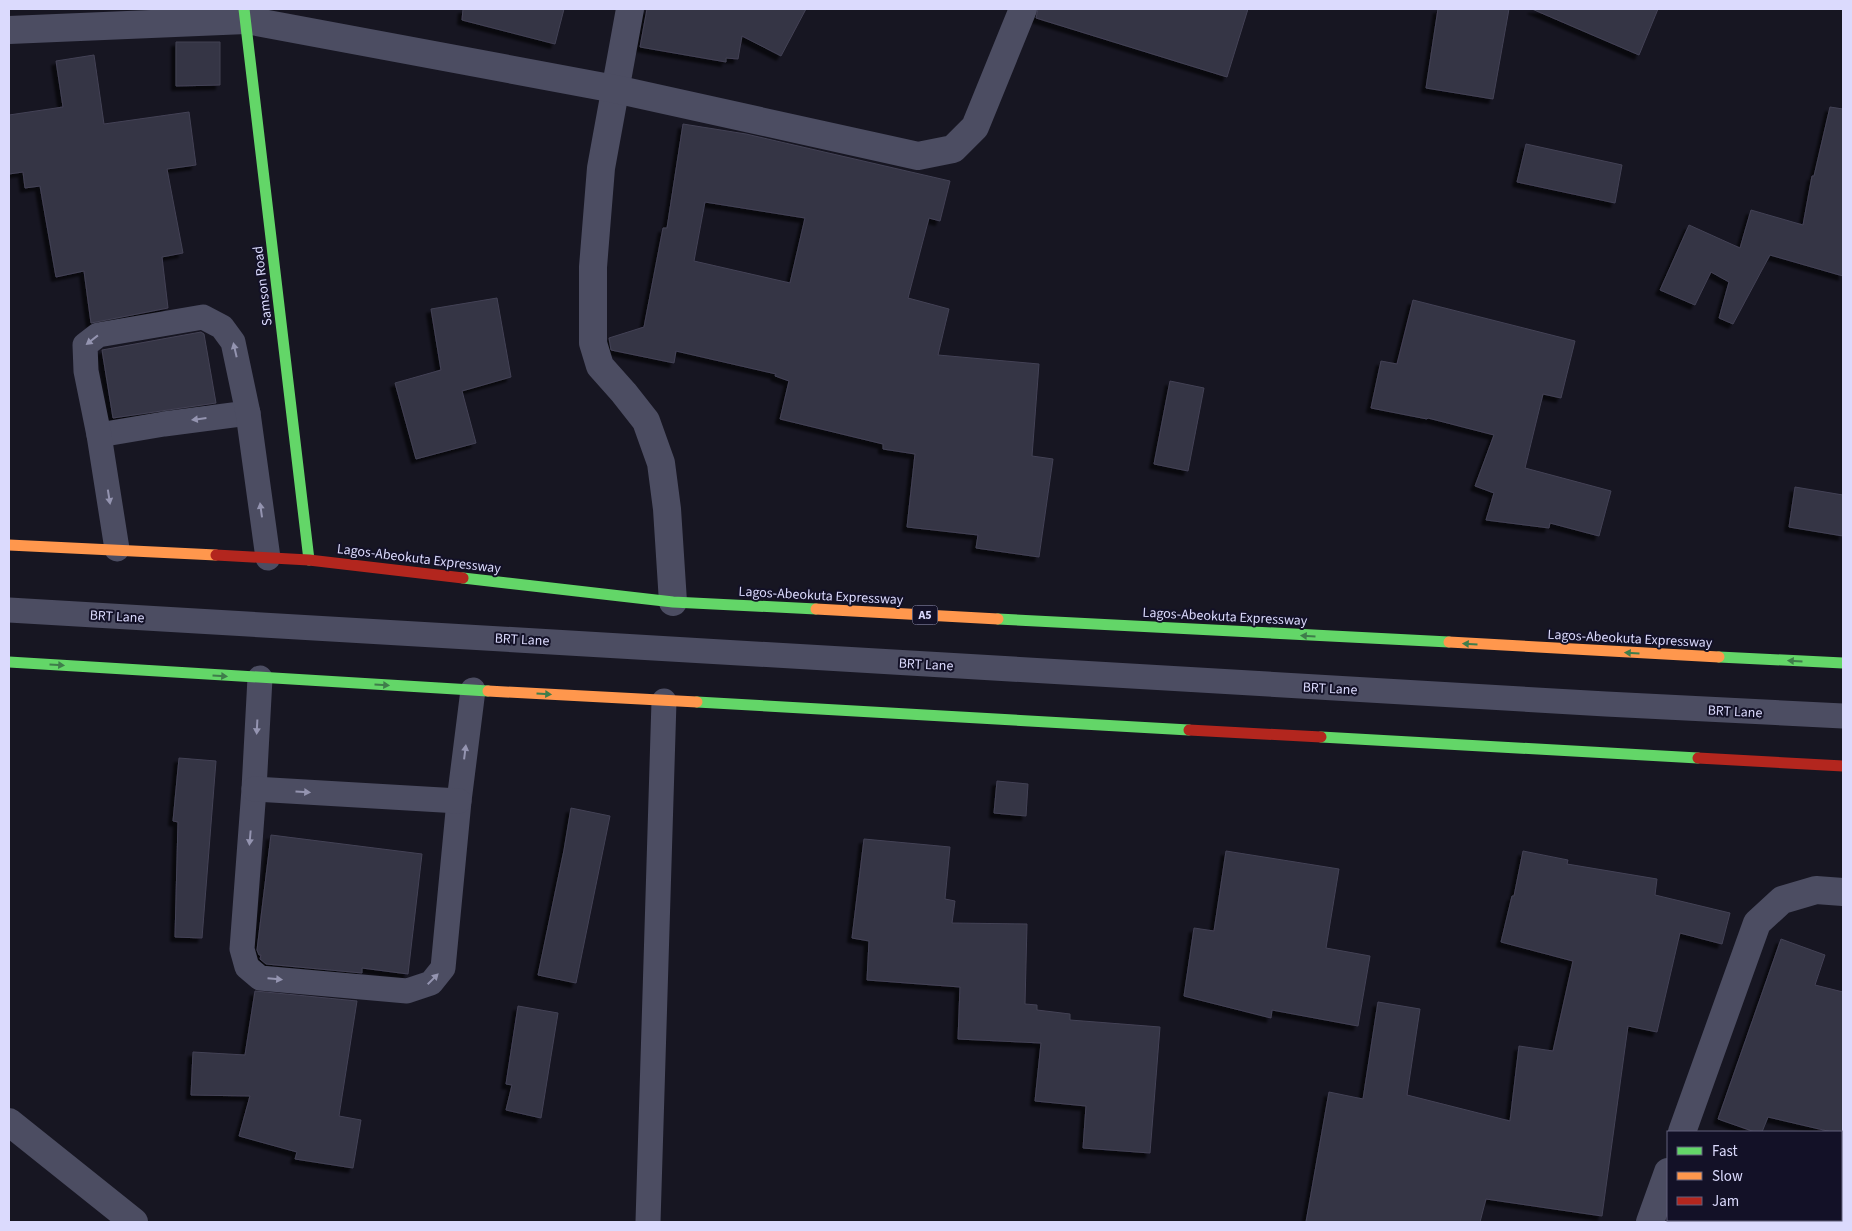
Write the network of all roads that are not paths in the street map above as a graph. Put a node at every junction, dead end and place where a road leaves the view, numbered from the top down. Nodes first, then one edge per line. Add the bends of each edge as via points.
1 (630, 9) edge
2 (1023, 9) edge
3 (245, 14) edge
4 (9, 30) edge
5 (615, 89) junction
6 (248, 413) junction
7 (99, 436) junction
8 (9, 545) edge
9 (117, 549) junction
10 (268, 558) junction
11 (309, 560) junction
12 (673, 602) junction
13 (9, 610) edge
14 (9, 662) edge
15 (1843, 664) edge
16 (260, 678) junction
17 (472, 690) junction
18 (664, 701) junction
19 (1843, 716) edge
20 (1843, 766) edge
21 (254, 789) junction
22 (459, 801) junction
23 (1843, 892) edge
24 (9, 1122) edge
25 (1682, 1131) edge
26 (1667, 1175) edge
27 (134, 1222) edge
28 (648, 1222) edge
29 (1650, 1222) edge

1 - 5 street
2 - 5 street via 975,126 953,149 918,156
3 - 4 street
3 - 5 street
3 - 11 main road, Samson Road
5 - 12 street via 601,168 594,249 593,343 600,366 646,421 660,463 667,509
6 -> 7 lane
6 -> 7 lane via 233,342 222,327 203,317 98,335 85,345 86,371
10 -> 6 lane
7 -> 9 lane
8 - 9 main road, Lagos-Abeokuta Expressway / A5
9 - 10 main road, Lagos-Abeokuta Expressway / A5
10 - 11 main road, Lagos-Abeokuta Expressway / A5
11 - 12 main road, Lagos-Abeokuta Expressway / A5
15 -> 12 main road, Lagos-Abeokuta Expressway / A5
13 - 19 lane, BRT Lane
14 -> 16 main road
16 -> 17 main road
16 -> 21 lane
17 -> 18 main road
22 -> 17 lane
18 - 20 main road
18 - 28 lane
21 -> 22 lane
21 -> 22 lane via 242,949 248,967 260,978 407,991 432,983 443,968
23 - 25 street via 1816,890 1782,900 1757,923
24 - 27 street
26 - 29 street

